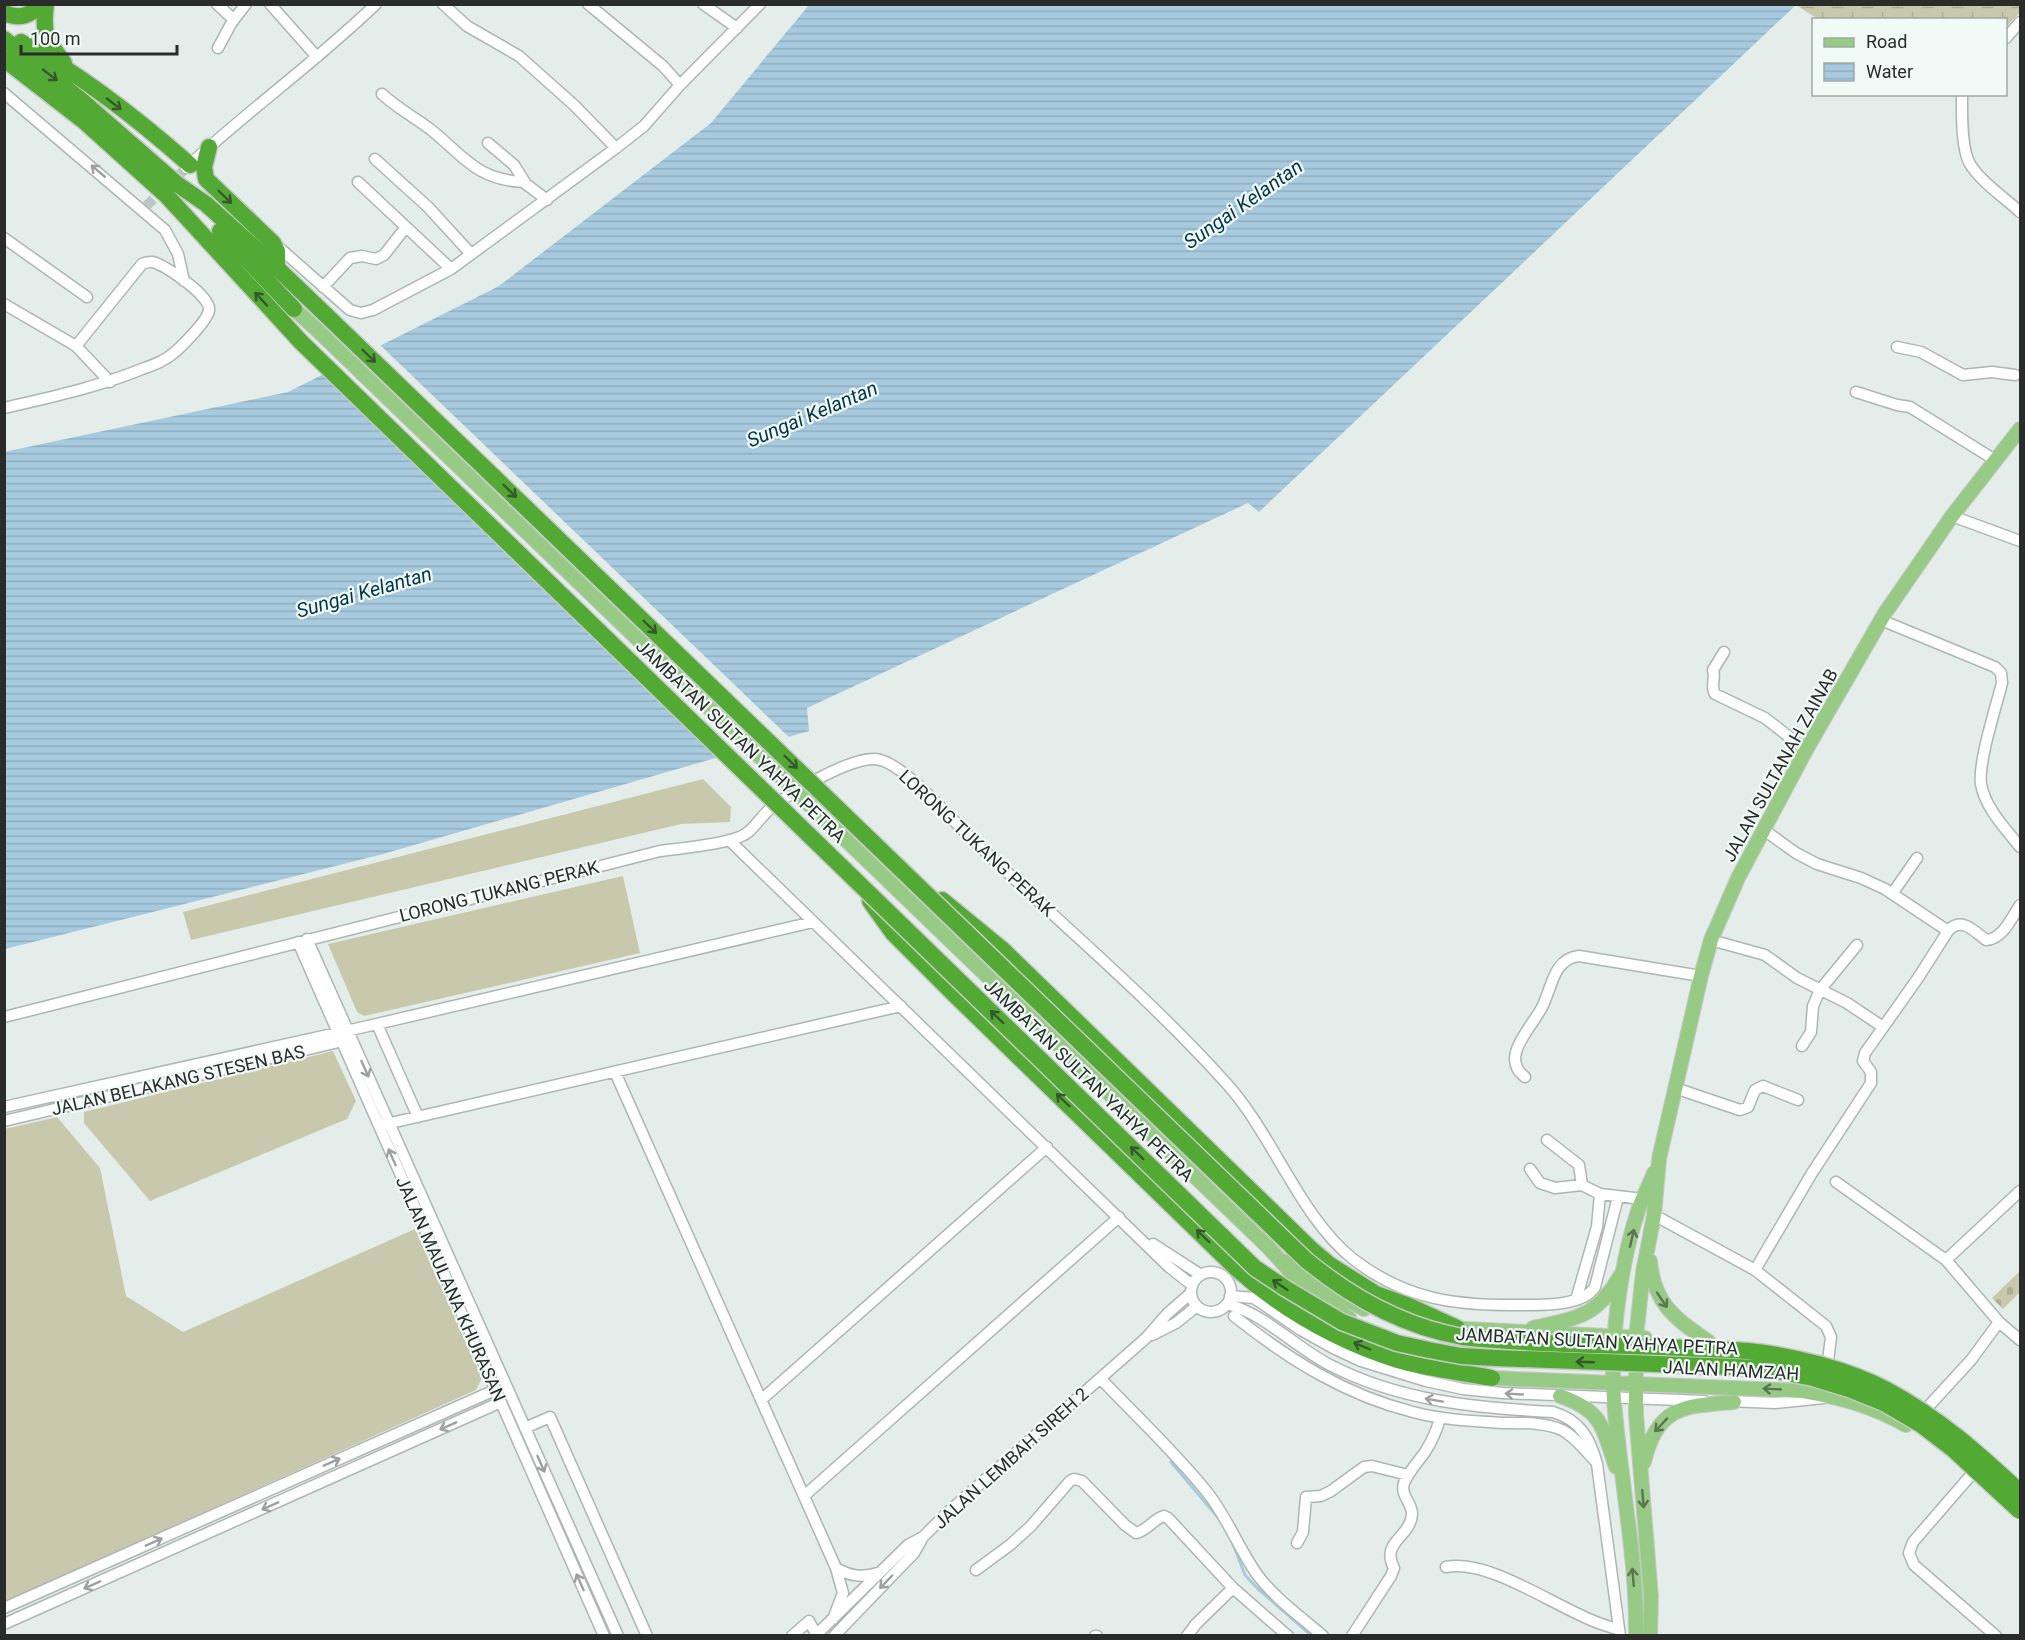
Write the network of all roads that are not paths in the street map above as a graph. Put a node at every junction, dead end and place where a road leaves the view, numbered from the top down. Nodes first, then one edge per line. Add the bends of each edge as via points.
1 (44, 4) edge
2 (217, 4) edge
3 (246, 4) edge
4 (270, 4) edge
5 (376, 4) edge
6 (442, 4) edge
7 (588, 4) edge
8 (703, 4) edge
9 (759, 4) edge
10 (4, 13) edge
11 (234, 20) junction
12 (737, 28) junction
13 (4, 33) edge
14 (4, 39) edge
15 (218, 48) dead end
16 (317, 57) junction
17 (4, 59) edge
18 (68, 68) junction
19 (4, 70) edge
20 (680, 85) junction
21 (4, 93) edge
22 (382, 94) dead end
23 (1962, 96) edge
24 (488, 143) dead end
25 (209, 147) junction
26 (616, 148) junction
27 (375, 159) dead end
28 (188, 167) joint
29 (150, 180) junction
30 (358, 182) dead end
31 (524, 182) junction
32 (172, 190) junction
33 (547, 200) junction
34 (2020, 212) edge
35 (406, 227) junction
36 (4, 238) edge
37 (273, 243) junction
38 (471, 254) junction
39 (277, 268) junction
40 (451, 269) junction
41 (184, 281) junction
42 (323, 287) junction
43 (87, 297) dead end
44 (4, 304) edge
45 (294, 309) joint
46 (76, 346) junction
47 (1897, 347) dead end
48 (2015, 375) dead end
49 (110, 382) junction
50 (1856, 392) dead end
51 (4, 408) edge
52 (2020, 429) edge
53 (1995, 460) junction
54 (1952, 516) junction
55 (2020, 541) edge
56 (1881, 620) junction
57 (1724, 652) dead end
58 (1806, 750) junction
59 (1764, 830) junction
60 (729, 840) junction
61 (2020, 844) edge
62 (883, 851) junction
63 (1917, 858) dead end
64 (856, 880) junction
65 (1892, 894) junction
66 (2020, 905) edge
67 (813, 922) junction
68 (1948, 931) junction
69 (302, 940) junction
70 (1711, 940) junction
71 (1857, 945) dead end
72 (1701, 976) junction
73 (1820, 990) junction
74 (901, 1006) junction
75 (4, 1017) edge
76 (377, 1024) junction
77 (1883, 1027) junction
78 (344, 1035) junction
79 (1802, 1046) dead end
80 (615, 1072) junction
81 (1525, 1077) dead end
82 (1676, 1088) junction
83 (1797, 1100) dead end
84 (8, 1106) edge
85 (418, 1117) junction
86 (17, 1118) junction
87 (4, 1121) edge
88 (384, 1125) junction
89 (1547, 1140) dead end
90 (1047, 1147) junction
91 (1659, 1160) junction
92 (1530, 1169) dead end
93 (1836, 1182) dead end
94 (1582, 1185) junction
95 (2020, 1191) edge
96 (1600, 1194) junction
97 (1618, 1197) junction
98 (1643, 1199) junction
99 (1654, 1215) junction
100 (1119, 1217) junction
101 (1137, 1235) junction
102 (1648, 1244) junction
103 (1268, 1247) junction
104 (1946, 1260) junction
105 (1624, 1269) junction
106 (1755, 1270) junction
107 (1201, 1275) junction
108 (1191, 1289) junction
109 (1229, 1300) junction
110 (1576, 1300) junction
111 (1197, 1306) junction
112 (1234, 1316) dead end
113 (1999, 1322) junction
114 (1457, 1328) junction
115 (1516, 1331) junction
116 (1615, 1336) junction
117 (1146, 1338) junction
118 (1636, 1338) junction
119 (2020, 1340) edge
120 (1709, 1342) junction
121 (1828, 1361) junction
122 (1492, 1378) junction
123 (1101, 1379) junction
124 (1614, 1383) junction
125 (1636, 1384) junction
126 (1714, 1387) junction
127 (495, 1389) junction
128 (1560, 1396) junction
129 (1839, 1397) junction
130 (1614, 1398) junction
131 (1636, 1399) junction
132 (761, 1400) junction
133 (501, 1402) junction
134 (1734, 1402) junction
135 (1927, 1408) junction
136 (1440, 1418) junction
137 (525, 1428) junction
138 (1587, 1437) junction
139 (1573, 1438) junction
140 (1597, 1464) junction
141 (1408, 1475) junction
142 (1641, 1475) junction
143 (1971, 1475) junction
144 (2020, 1485) edge
145 (2020, 1492) edge
146 (1625, 1495) junction
147 (804, 1496) junction
148 (2020, 1511) edge
149 (2020, 1520) edge
150 (923, 1537) junction
151 (1297, 1543) dead end
152 (1446, 1567) dead end
153 (836, 1568) junction
154 (975, 1570) dead end
155 (881, 1572) junction
156 (1233, 1588) junction
157 (4, 1608) edge
158 (833, 1619) junction
159 (4, 1624) edge
160 (1619, 1632) edge
161 (604, 1635) edge
162 (618, 1635) edge
163 (647, 1635) edge
164 (792, 1635) edge
165 (816, 1635) edge
166 (834, 1635) edge
167 (1187, 1635) edge
168 (1288, 1635) edge
169 (1323, 1635) edge
170 (1353, 1635) edge
171 (1635, 1635) edge
172 (1650, 1635) edge
173 (1996, 1635) edge

1 - 10 highway via 21,17
1 - 18 highway via 47,39
2 - 11 street
3 - 11 street
4 - 16 street
5 - 16 street
6 - 26 street via 467,26 519,56
7 - 20 street via 663,66
8 - 12 street
9 - 12 street
11 - 15 street
12 - 20 street
13 - 18 highway
14 -> 32 highway via 89,106
16 - 25 street
17 - 29 highway via 85,122
18 -> 28 highway via 160,138
19 - 29 highway
20 - 26 street via 644,126
41 -> 21 street via 173,242 145,207
22 - 31 street via 476,170
23 - 34 street via 1969,162
24 - 31 street via 514,165
25 - 28 street
25 -> 37 highway via 204,167 206,179
26 - 33 street
27 - 38 street via 428,207
29 - 32 highway
30 - 35 street
31 - 33 street
32 - 39 highway, JAMBATAN SULTAN YAHYA PETRA via 206,204
32 - 45 highway via 200,210
64 -> 32 highway, JAMBATAN SULTAN YAHYA PETRA, bridge via 302,342
33 - 38 street
35 - 40 street
35 - 42 street via 384,255 376,259 350,258
36 - 43 street
37 - 39 highway
37 - 42 street
38 - 40 street
39 -> 62 highway, JAMBATAN SULTAN YAHYA PETRA, bridge
40 - 42 street via 366,313 350,310
41 - 46 street via 156,263 142,264
41 - 49 street via 209,303 206,319 162,362
44 - 46 street
45 - 103 main road, JAMBATAN SULTAN YAHYA PETRA, bridge
46 - 49 street
47 - 48 street via 1922,352 1963,375
49 - 51 street
50 - 53 street via 1910,407
52 - 53 main road, JALAN SULTANAH ZAINAB
53 - 54 main road, JALAN SULTANAH ZAINAB
54 - 55 street
54 - 56 main road, JALAN SULTANAH ZAINAB
56 - 58 main road, JALAN SULTANAH ZAINAB
56 - 61 street via 1995,667 2001,673 1981,784 1994,813
57 - 58 street via 1713,670 1715,694 1765,718
58 - 59 main road, JALAN SULTANAH ZAINAB
59 - 65 street via 1817,864
59 - 70 main road, JALAN SULTANAH ZAINAB via 1733,887
60 - 67 street
60 - 69 street, LORONG TUKANG PERAK via 660,851
60 - 110 street, LORONG TUKANG PERAK via 746,834 770,808 832,771 875,759 889,763 903,771 1126,981 1226,1083 1259,1126 1321,1225 1353,1259 1399,1288 1437,1299 1507,1305
62 - 114 highway, bridge via 1003,950 1330,1265 1376,1294
62 - 145 highway, JAMBATAN SULTAN YAHYA PETRA, bridge via 1306,1260 1370,1305 1437,1333 1462,1338 1750,1351 1812,1362 1886,1389 1917,1407 1969,1445
63 - 65 street
122 -> 64 highway, bridge via 1398,1360 1332,1333 1251,1281 893,933
148 -> 64 highway, JAMBATAN SULTAN YAHYA PETRA, bridge via 1920,1424 1884,1403 1813,1378 1760,1368 1461,1356 1397,1342 1342,1323 1255,1268
65 - 68 street
66 - 68 street via 1992,940 1959,923
67 - 74 street
67 - 76 street
68 - 77 street
69 - 75 street, LORONG TUKANG PERAK
69 - 78 street, JALAN MAULANA KHURASAN
70 - 72 main road, JALAN SULTANAH ZAINAB
70 - 73 street via 1764,955
71 - 73 street
72 - 81 street via 1579,956 1564,961 1541,1009 1519,1040 1516,1066
72 - 82 main road, JALAN SULTANAH ZAINAB
73 - 77 street via 1847,1002
73 - 79 street via 1813,1006 1811,1032
74 - 80 street
74 - 90 street
76 - 78 street
76 - 85 street
77 - 106 street via 1863,1057 1871,1072 1871,1083
78 - 84 street, JALAN BELAKANG STESEN BAS
78 - 86 street, JALAN BELAKANG STESEN BAS
78 - 88 street, JALAN MAULANA KHURASAN
80 - 85 street
80 - 132 street
82 - 83 street via 1740,1110 1748,1107 1755,1090 1763,1086
82 - 91 main road, JALAN SULTANAH ZAINAB
84 - 86 street
85 - 88 street
86 - 87 street, JALAN BELAKANG STESEN BAS
127 -> 88 street, JALAN MAULANA KHURASAN
88 - 137 street, JALAN MAULANA KHURASAN
89 - 94 street via 1579,1165
90 - 100 street
90 - 132 street
91 - 98 main road
91 - 99 main road
92 - 94 street via 1540,1183 1555,1188
93 - 104 street
94 - 96 street
95 - 104 street
96 - 97 street
96 - 110 street via 1597,1227
97 - 98 street
97 - 110 street via 1595,1287 1588,1296
105 -> 98 main road
99 - 102 main road
99 - 106 street
100 - 101 street
100 - 147 street
101 - 107 street
101 - 108 street
102 - 118 main road
102 -> 120 main road via 1651,1277 1660,1299 1679,1321
103 - 114 main road, JALAN HAMZAH via 1341,1296 1386,1319 1419,1327
103 - 122 main road, JALAN HAMZAH via 1297,1279 1347,1316 1400,1346
104 - 113 street
105 - 115 main road via 1602,1302 1580,1317
105 - 116 main road
106 - 121 street via 1829,1329 1832,1337
107 - 108 street
107 - 109 street via 1220,1275 1229,1284
108 - 111 street
108 - 117 street
109 - 111 street via 1213,1312
128 -> 109 street via 1463,1389 1394,1372 1333,1348 1254,1298
138 -> 109 street via 1573,1421 1553,1412 1462,1405 1423,1399 1381,1386 1329,1365
111 - 117 street via 1176,1323
112 - 136 street via 1299,1364 1336,1384 1411,1412
113 - 119 street
113 - 135 street
114 - 115 main road, JALAN HAMZAH
115 - 116 main road, JALAN HAMZAH
116 - 118 main road, JALAN HAMZAH
116 - 124 main road
117 - 123 street, JALAN LEMBAH SIREH 2
118 - 120 main road, JALAN HAMZAH
118 - 125 main road
120 - 121 main road, JALAN HAMZAH via 1763,1345
120 - 126 main road via 1686,1346 1678,1363 1688,1378
121 - 135 main road, JALAN HAMZAH via 1874,1379
122 - 124 main road, JALAN HAMZAH
123 - 150 street, JALAN LEMBAH SIREH 2
123 - 169 street via 1207,1491 1268,1588
124 - 125 main road, JALAN HAMZAH
124 - 130 main road
125 - 126 main road, JALAN HAMZAH
125 - 131 main road
129 -> 126 main road, JALAN HAMZAH via 1803,1391
127 - 133 street, JALAN MAULANA KHURASAN
157 -> 127 street
128 - 130 street
128 - 146 main road via 1583,1405 1600,1421
129 - 134 street
129 - 143 main road, JALAN HAMZAH via 1881,1411 1916,1430
130 - 131 street
130 - 146 main road
131 - 134 street
131 - 142 main road
132 - 147 street
133 -> 159 street
161 -> 133 street, JALAN MAULANA KHURASAN
134 -> 142 main road via 1685,1408 1667,1417 1650,1439
135 - 144 main road, JALAN HAMZAH via 1973,1441
136 - 139 street via 1545,1425
136 - 141 street via 1433,1439
137 -> 162 street, JALAN MAULANA KHURASAN
137 - 163 street via 550,1417
138 - 139 street
138 - 140 street
139 - 140 street
140 - 160 street
141 - 151 street via 1364,1467 1331,1491 1306,1497 1303,1532
141 - 170 street via 1404,1496 1412,1513 1389,1552 1394,1568
142 -> 172 main road via 1651,1597
143 - 149 main road, JALAN HAMZAH
143 - 173 street via 1913,1542 1909,1553 1914,1565
171 -> 146 main road
147 - 153 street
150 - 155 street via 908,1545
150 -> 166 street, JALAN LEMBAH SIREH 2 via 914,1552
152 - 160 street via 1457,1565 1498,1575
153 - 155 street via 862,1577
153 - 158 street via 843,1593
154 - 156 street via 1010,1545 1070,1481 1078,1479 1136,1533 1159,1518 1168,1518
155 - 158 street
156 - 167 street
156 - 168 street
158 - 165 street
164 - 165 street via 809,1621

